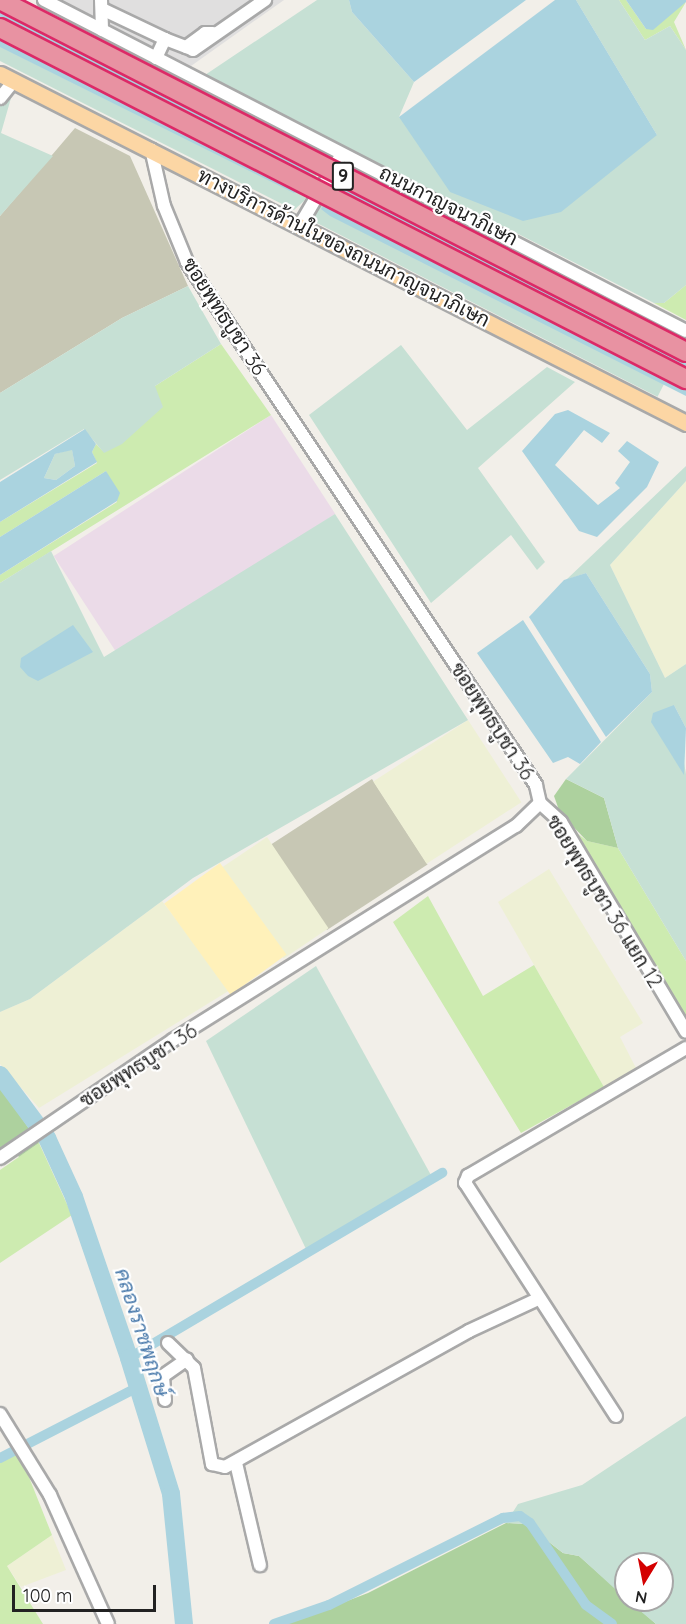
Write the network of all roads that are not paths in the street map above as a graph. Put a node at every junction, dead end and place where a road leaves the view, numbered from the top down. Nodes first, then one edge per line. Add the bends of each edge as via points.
1 (0, 0) edge
2 (44, 0) edge
3 (265, 0) edge
4 (103, 5) edge
5 (0, 28) edge
6 (102, 30) junction
7 (165, 39) junction
8 (156, 58) junction
9 (0, 74) edge
10 (14, 81) junction
11 (0, 98) edge
12 (151, 149) junction
13 (342, 154) junction
14 (300, 225) junction
15 (686, 331) edge
16 (686, 352) edge
17 (686, 379) edge
18 (686, 423) edge
19 (540, 803) junction
20 (686, 1032) edge
21 (686, 1048) edge
22 (0, 1158) edge
23 (538, 1299) junction
24 (168, 1343) dead end
25 (187, 1359) junction
26 (165, 1400) dead end
27 (0, 1414) edge
28 (616, 1416) dead end
29 (236, 1463) junction
30 (260, 1564) dead end
31 (108, 1624) edge

1 - 16 highway, ถนนกาญจนาภิเษก / 9, bridge
2 - 6 street
3 - 7 street via 186,47
4 - 6 street
4 - 7 street
5 - 17 highway, 9, bridge
6 - 8 street
7 - 8 street
8 - 13 street
9 - 10 main road, ทางบริการด้านในของถนนกาญจนาภิเษก
10 - 11 street
10 - 12 main road, ทางบริการด้านในของถนนกาญจนาภิเษก
12 - 14 main road, ทางบริการด้านในของถนนกาญจนาภิเษก
12 - 19 street, ซอยพุทธบูชา 36 via 164,206 187,262 536,785
13 - 14 street
13 - 15 street
14 - 18 main road, ทางบริการด้านในของถนนกาญจนาภิเษก
19 - 20 street, ซอยพุทธบูชา 36 แยก 12 via 561,822
19 - 22 street, ซอยพุทธบูชา 36 via 516,826 173,1040
21 - 23 street via 468,1176 471,1197
23 - 28 street
23 - 29 street via 469,1331
24 - 25 street
25 - 26 street via 163,1376
25 - 29 street via 197,1377 212,1464
27 - 31 street via 27,1456
29 - 30 street

